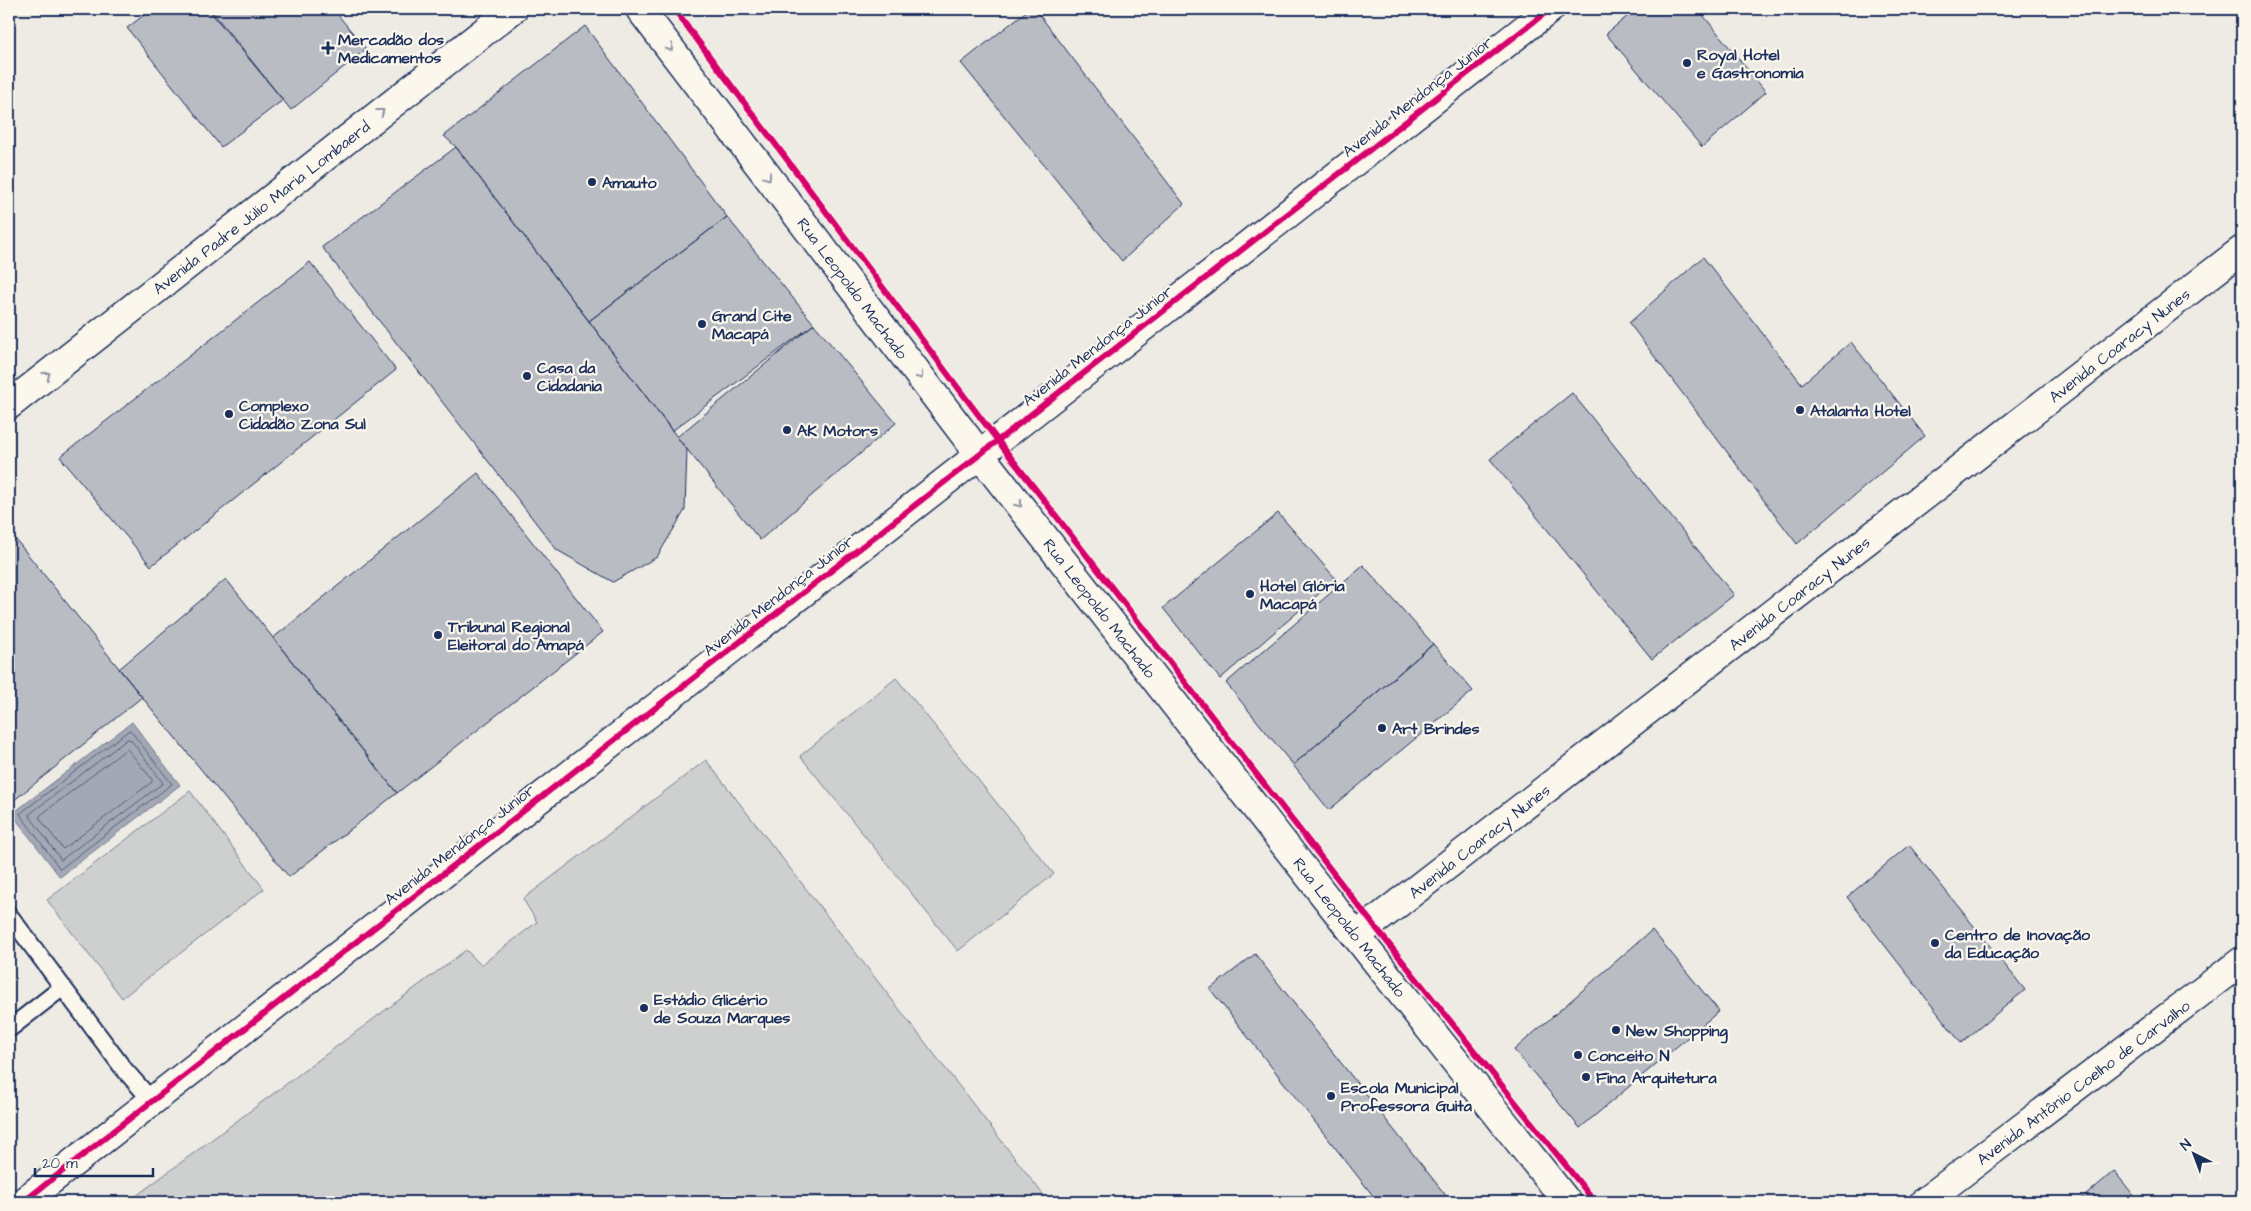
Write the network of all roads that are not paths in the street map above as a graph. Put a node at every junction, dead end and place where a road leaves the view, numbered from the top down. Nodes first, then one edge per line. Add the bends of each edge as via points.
1 (512, 9) edge
2 (640, 9) edge
3 (1550, 9) edge
4 (2242, 250) edge
5 (9, 405) edge
6 (980, 455) junction
7 (9, 915) edge
8 (1356, 936) junction
9 (2242, 961) edge
10 (62, 987) junction
11 (9, 1029) edge
12 (152, 1102) junction
13 (23, 1202) edge
14 (1567, 1202) edge
15 (1924, 1202) edge

5 -> 1 street, Avenida Padre Júlio Maria Lombaerd
2 -> 6 street, Rua Leopoldo Machado
3 - 6 street, Avenida Mendonça Júnior
4 - 8 street, Avenida Coaracy Nunes
6 -> 8 street, Rua Leopoldo Machado
6 - 12 street, Avenida Mendonça Júnior
7 - 10 lane
8 - 14 street, Rua Leopoldo Machado
9 - 15 street, Avenida Antônio Coelho de Carvalho
10 - 11 lane
10 - 12 lane
12 - 13 street, Avenida Mendonça Júnior

